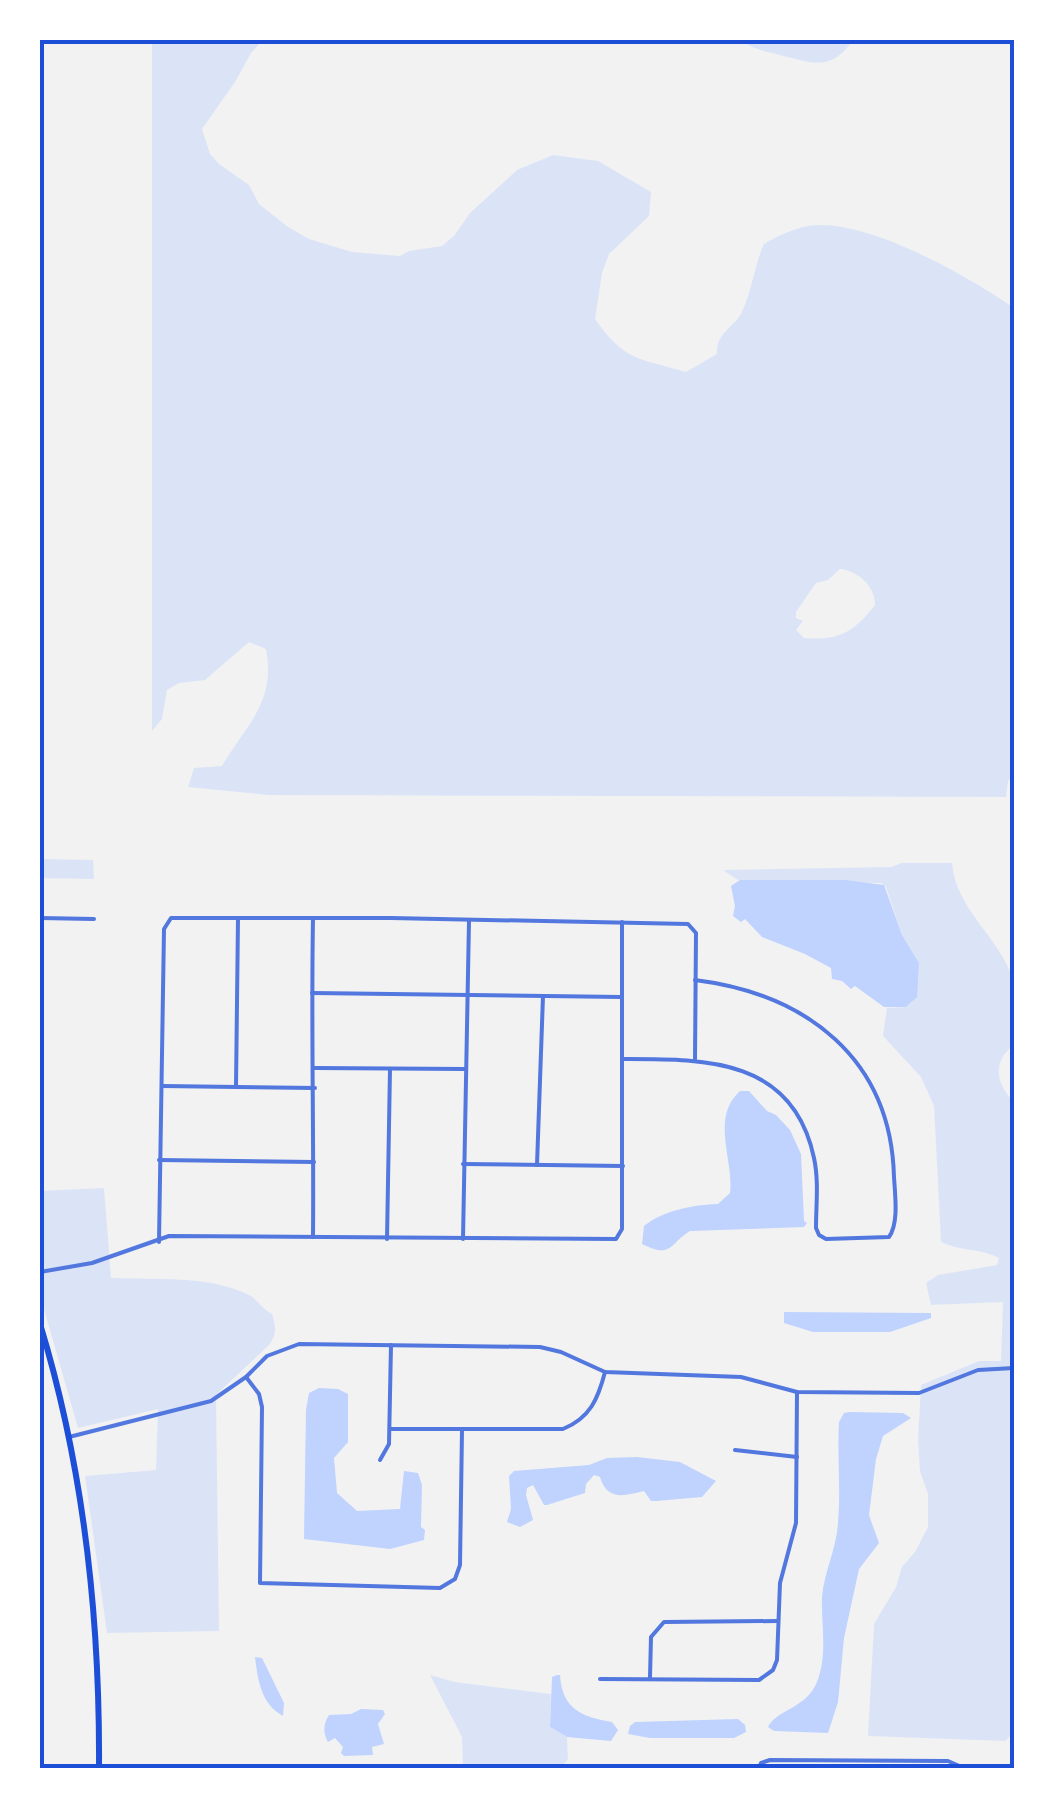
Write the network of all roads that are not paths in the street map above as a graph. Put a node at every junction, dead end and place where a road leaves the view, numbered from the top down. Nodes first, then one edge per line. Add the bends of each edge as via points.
1 (40, 918) edge
2 (238, 918) junction
3 (94, 919) dead end
4 (312, 919) junction
5 (469, 921) junction
6 (622, 922) junction
7 (696, 980) junction
8 (312, 993) junction
9 (468, 995) junction
10 (542, 996) junction
11 (621, 997) junction
12 (621, 1059) junction
13 (695, 1059) junction
14 (315, 1068) junction
15 (390, 1068) junction
16 (467, 1070) junction
17 (162, 1086) junction
18 (236, 1087) junction
19 (314, 1088) junction
20 (159, 1160) junction
21 (314, 1162) junction
22 (462, 1164) junction
23 (537, 1164) junction
24 (623, 1166) junction
25 (313, 1237) junction
26 (463, 1238) junction
27 (387, 1239) junction
28 (159, 1242) junction
29 (40, 1272) edge
30 (40, 1324) edge
31 (391, 1345) junction
32 (1014, 1368) edge
33 (605, 1372) junction
34 (246, 1377) junction
35 (797, 1392) junction
36 (390, 1429) junction
37 (462, 1430) junction
38 (70, 1437) junction
39 (735, 1450) dead end
40 (797, 1457) junction
41 (380, 1460) dead end
42 (778, 1621) junction
43 (600, 1679) dead end
44 (650, 1679) junction
45 (99, 1768) edge
46 (759, 1768) edge
47 (964, 1768) edge

1 - 3 street
2 - 4 street
2 - 17 street via 174,918 165,924
2 - 18 street
4 - 5 street
4 - 8 street
5 - 6 street
5 - 9 street
6 - 7 street via 692,926
6 - 11 street
7 - 13 street
7 - 13 street via 786,1004 854,1060 890,1137 892,1234 885,1240 819,1235 814,1158 795,1113 751,1074
8 - 9 street
8 - 14 street
9 - 10 street
9 - 16 street
10 - 11 street
10 - 23 street
11 - 12 street
12 - 13 street
12 - 24 street
14 - 15 street
14 - 19 street
15 - 16 street
15 - 27 street
16 - 22 street
17 - 18 street
17 - 20 street
18 - 19 street
19 - 21 street
20 - 21 street
20 - 28 street
21 - 25 street
22 - 23 street
22 - 26 street
23 - 24 street
24 - 26 street via 616,1239
25 - 27 street
25 - 28 street via 186,1235
26 - 27 street
28 - 29 street
30 - 38 main road
31 - 33 street via 540,1347
31 - 34 street via 290,1346 267,1356
31 - 36 street
32 - 35 street via 967,1373 919,1393
33 - 35 street via 740,1377
33 - 37 street via 590,1410 567,1428
34 - 37 street via 262,1407 260,1582 440,1588 452,1582 460,1565
34 - 38 street via 211,1401
35 - 40 street
36 - 37 street
36 - 41 street
38 - 45 main road via 96,1625
39 - 40 street
40 - 42 street via 796,1524
42 - 44 street via 777,1660 762,1679
42 - 44 street via 664,1622 650,1637
43 - 44 street
46 - 47 street via 765,1760 948,1761

